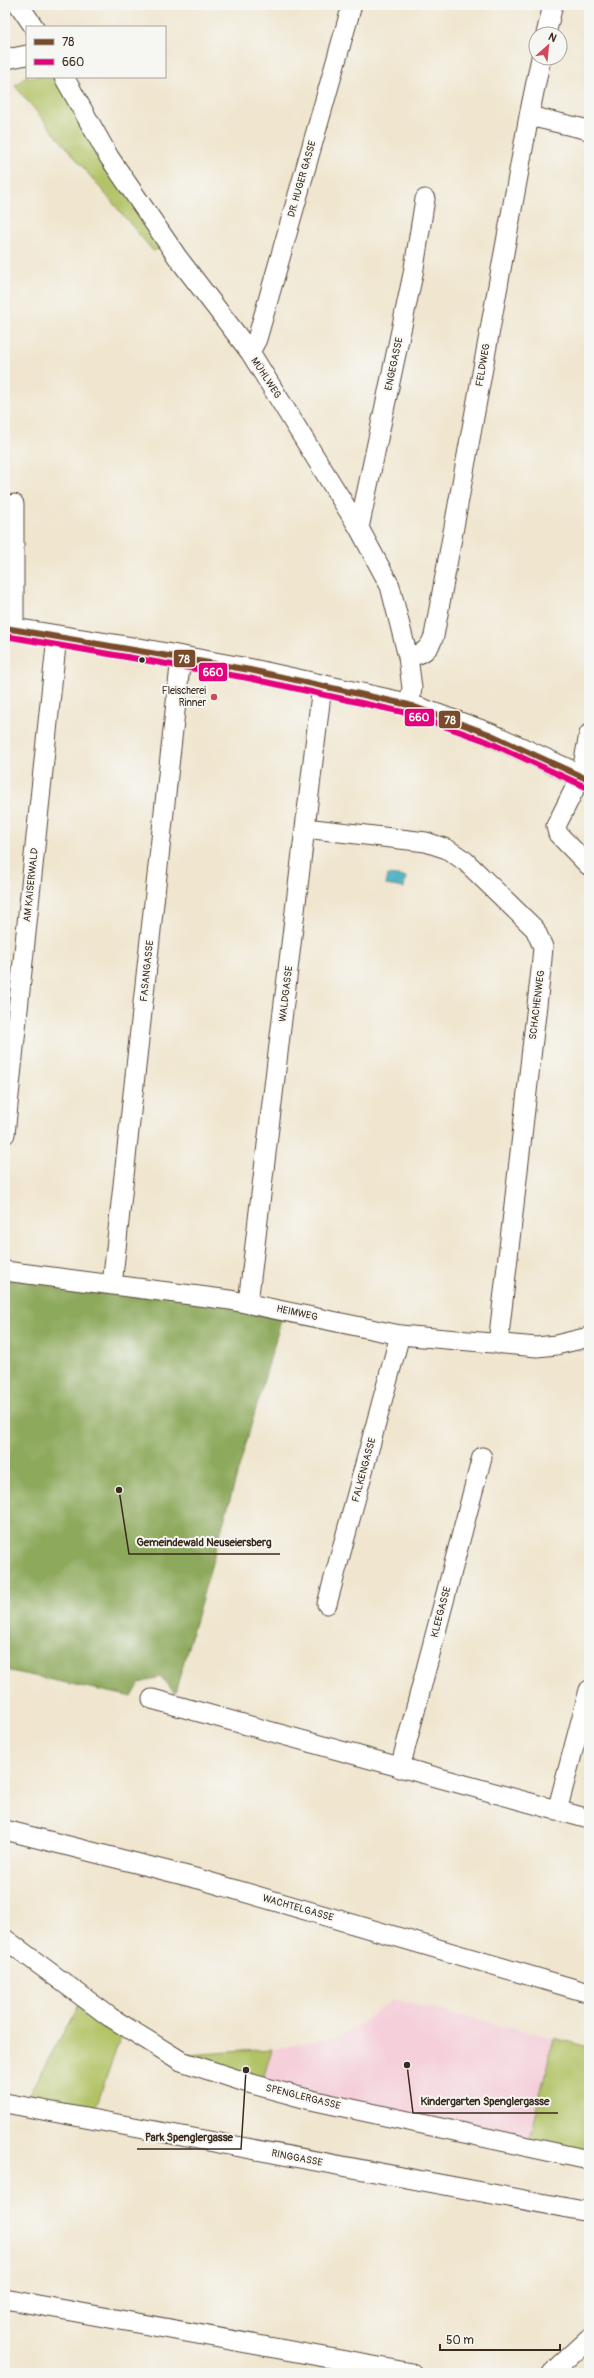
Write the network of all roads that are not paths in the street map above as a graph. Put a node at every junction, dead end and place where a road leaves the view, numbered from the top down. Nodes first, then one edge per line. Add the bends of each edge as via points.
1 (19, 5) edge
2 (352, 5) edge
3 (553, 5) edge
4 (33, 26) edge
5 (548, 26) edge
6 (26, 55) edge
7 (5, 56) edge
8 (539, 66) edge
9 (65, 78) edge
10 (529, 116) junction
11 (589, 130) edge
12 (425, 199) dead end
13 (250, 352) junction
14 (14, 504) dead end
15 (360, 528) junction
16 (10, 629) edge
17 (57, 636) junction
18 (181, 657) junction
19 (408, 657) junction
20 (322, 686) junction
21 (409, 705) junction
22 (589, 734) edge
23 (585, 778) edge
24 (305, 828) junction
25 (589, 866) edge
26 (5, 1134) edge
27 (5, 1271) edge
28 (112, 1285) junction
29 (248, 1303) junction
30 (400, 1335) junction
31 (589, 1338) edge
32 (498, 1344) junction
33 (482, 1457) dead end
34 (327, 1604) dead end
35 (589, 1690) edge
36 (152, 1699) dead end
37 (400, 1768) junction
38 (557, 1811) junction
39 (589, 1819) edge
40 (5, 1830) edge
41 (5, 1940) edge
42 (589, 1993) edge
43 (5, 2102) edge
44 (589, 2160) edge
45 (589, 2212) edge
46 (5, 2299) edge
47 (589, 2339) edge
48 (555, 2372) edge
49 (412, 2373) edge

1 - 4 street
2 - 13 street, DR. HUGER GASSE via 257,339
3 - 5 street
6 - 7 street via 12,58
8 - 10 street, FELDWEG
9 - 13 street, MÜHLWEG via 110,157 178,258
10 - 11 street
10 - 19 street, FELDWEG via 434,636 431,646 426,651
12 - 15 street, ENGEGASSE via 413,274
13 - 15 street, MÜHLWEG
14 - 16 street
15 - 19 street, MÜHLWEG via 390,586
16 - 17 street
17 - 18 street
17 - 26 street, AM KAISERWALD
18 - 20 street
18 - 28 street, FASANGASSE
19 - 21 street, MÜHLWEG via 412,688
20 - 21 street
20 - 24 street, WALDGASSE
21 - 23 street via 489,734
22 - 23 street
23 - 25 street via 556,826 558,834
24 - 29 street, WALDGASSE
24 - 32 street, SCHACHENWEG via 426,842 447,849 464,861 527,920 542,941 541,970
27 - 28 street, HEIMWEG
28 - 29 street, HEIMWEG
29 - 30 street, HEIMWEG
30 - 32 street, HEIMWEG
30 - 34 street, FALKENGASSE
31 - 32 street, HEIMWEG via 552,1346
33 - 37 street, KLEEGASSE
35 - 38 street
36 - 37 street
37 - 38 street
38 - 39 street
40 - 42 street, WACHTELGASSE via 199,1879
41 - 44 street, SPENGLERGASSE via 110,2017 181,2062 311,2100
43 - 45 street, RINGGASSE
46 - 49 street
47 - 48 street

